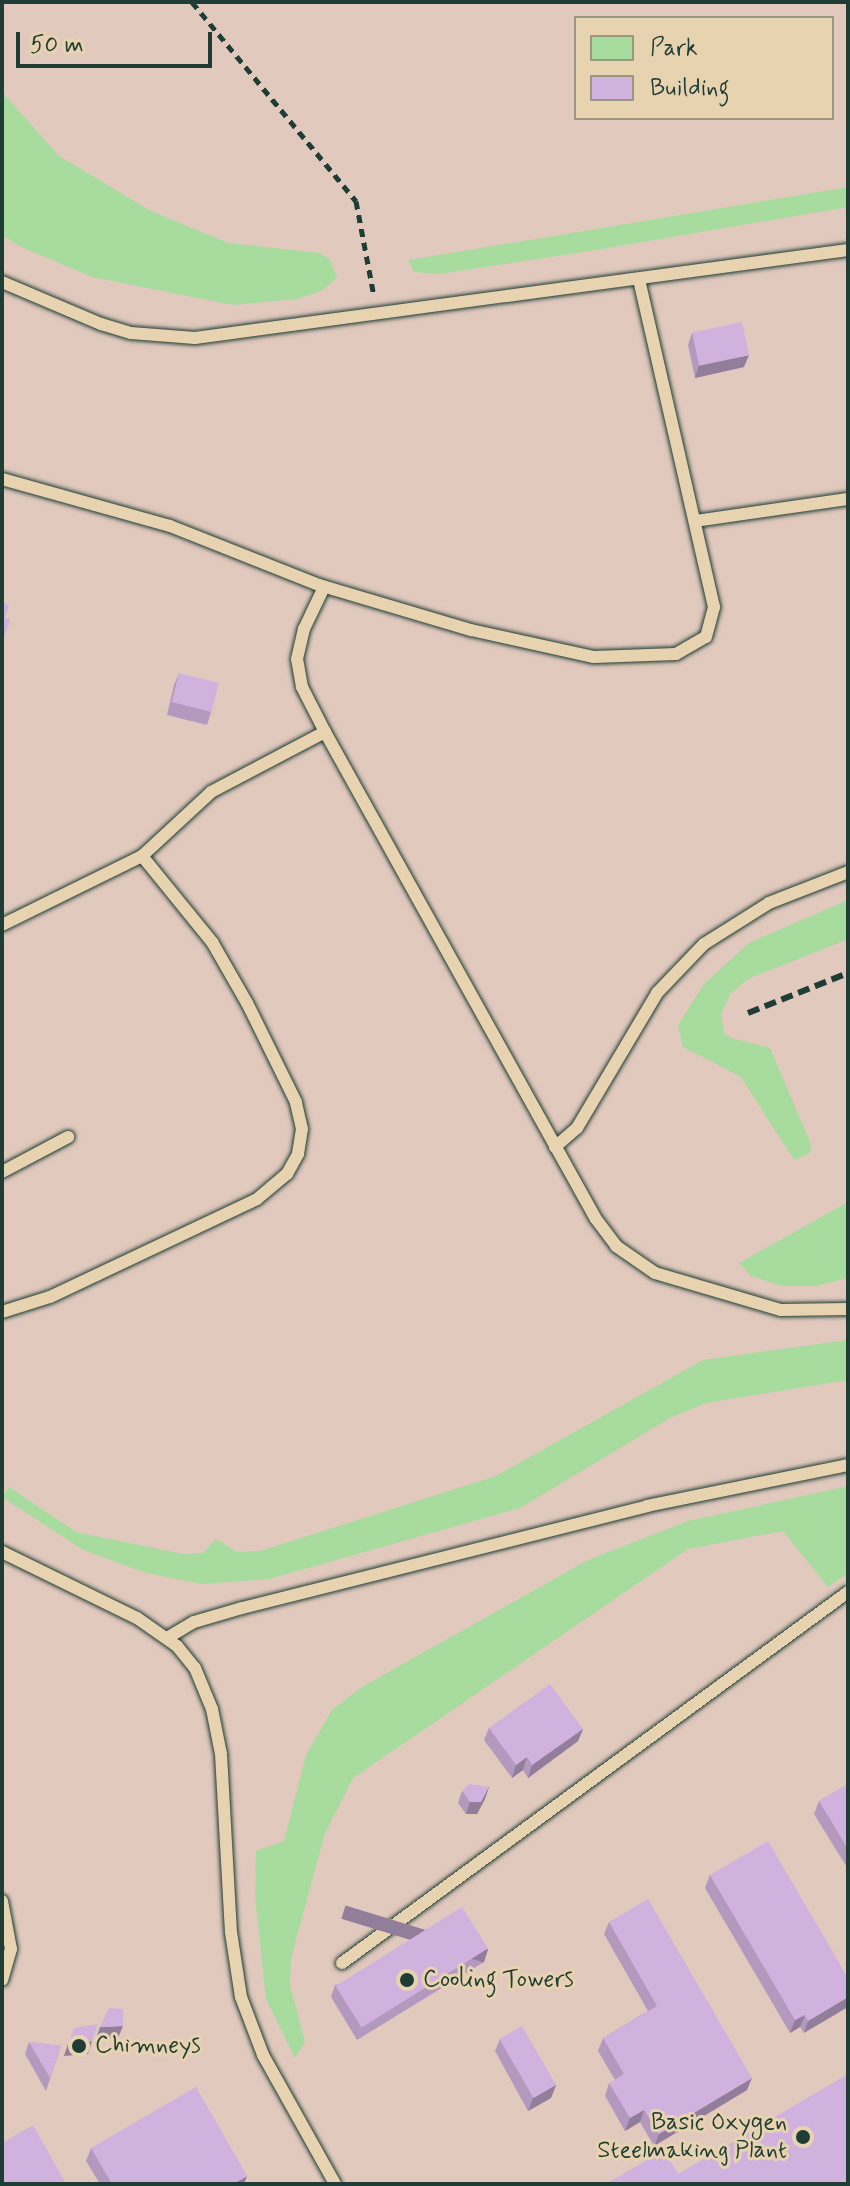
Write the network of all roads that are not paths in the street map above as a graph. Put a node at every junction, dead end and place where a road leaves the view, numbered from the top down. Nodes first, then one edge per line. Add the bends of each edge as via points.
1 (848, 250) edge
2 (639, 279) junction
3 (2, 282) edge
4 (2, 479) edge
5 (848, 499) edge
6 (695, 521) junction
7 (324, 587) junction
8 (325, 732) junction
9 (142, 856) junction
10 (848, 872) edge
11 (2, 925) edge
12 (68, 1137) dead end
13 (555, 1147) junction
14 (2, 1172) edge
15 (848, 1309) edge
16 (2, 1312) edge
17 (848, 1465) edge
18 (2, 1552) edge
19 (848, 1592) edge
20 (167, 1638) junction
21 (2, 1901) edge
22 (342, 1963) dead end
23 (2, 1980) edge
24 (335, 2184) edge

1 - 2 lane
2 - 3 lane via 227,336 163,337 73,315
2 - 6 lane
4 - 7 lane via 170,526
5 - 6 lane
6 - 7 lane via 714,607 712,627 691,649 661,657 569,654
7 - 8 lane via 297,659 302,687
8 - 9 lane via 211,792
8 - 13 lane
9 - 11 lane
9 - 16 lane via 212,942 247,1003 296,1102 302,1129 298,1154 287,1174 257,1199 50,1297
10 - 13 lane via 742,916 704,944 657,993 577,1128
12 - 14 lane
13 - 15 lane via 596,1219 641,1266 781,1310
17 - 20 lane via 647,1506 242,1608 194,1622
18 - 20 lane
19 - 22 lane
20 - 24 lane via 195,1668 217,1731 231,1932 247,2017
21 - 23 lane via 11,1936

